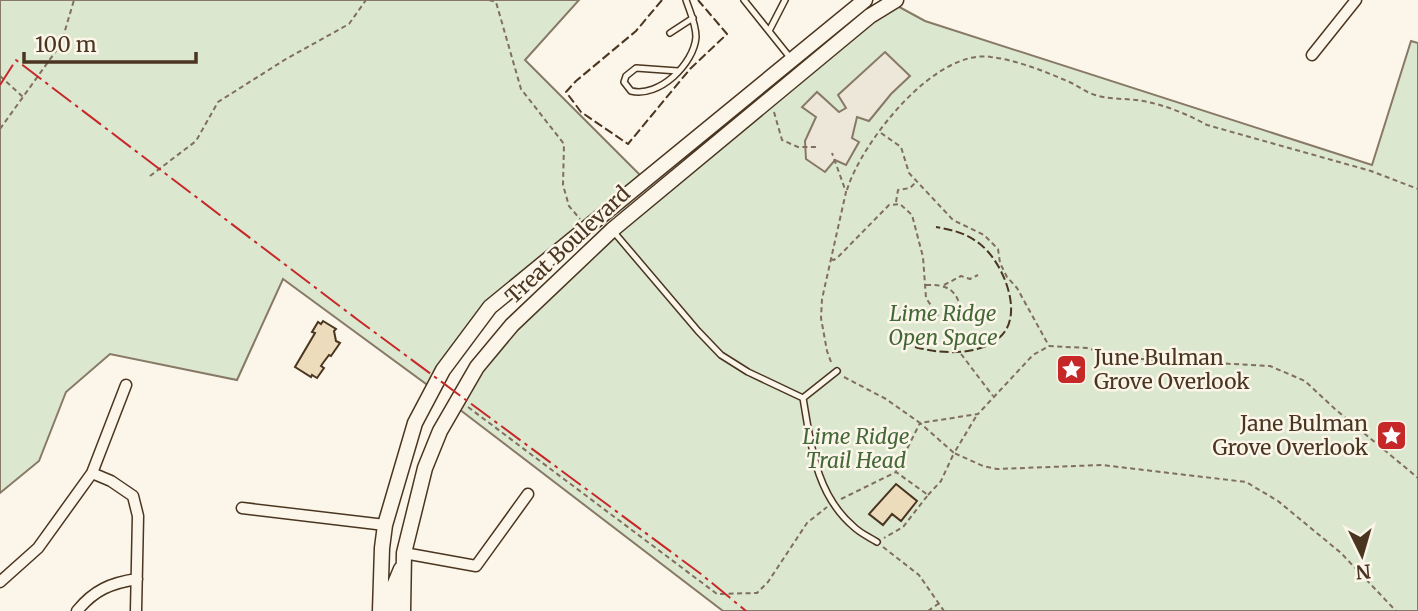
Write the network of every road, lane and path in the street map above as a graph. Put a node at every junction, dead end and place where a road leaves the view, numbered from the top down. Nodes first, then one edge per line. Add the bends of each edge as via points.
1 (74, 0) edge
2 (366, 0) edge
3 (489, 0) edge
4 (686, 0) edge
5 (744, 0) edge
6 (785, 0) edge
7 (865, 0) edge
8 (896, 0) edge
9 (1356, 0) edge
10 (693, 18) junction
11 (769, 31) junction
12 (670, 33) dead end
13 (1312, 55) dead end
14 (792, 60) junction
15 (678, 71) junction
16 (0, 76) edge
17 (24, 97) junction
18 (772, 108) dead end
19 (0, 129) edge
20 (880, 132) junction
21 (820, 147) dead end
22 (832, 153) dead end
23 (150, 176) dead end
24 (915, 182) junction
25 (1418, 189) edge
26 (846, 192) junction
27 (895, 204) junction
28 (587, 228) junction
29 (612, 230) junction
30 (830, 259) junction
31 (978, 275) dead end
32 (925, 285) junction
33 (942, 286) junction
34 (961, 312) dead end
35 (938, 316) dead end
36 (1049, 346) junction
37 (961, 354) dead end
38 (836, 371) junction
39 (126, 385) dead end
40 (993, 397) junction
41 (803, 398) junction
42 (458, 399) junction
43 (978, 414) junction
44 (920, 423) junction
45 (954, 453) junction
46 (896, 472) junction
47 (92, 473) junction
48 (1418, 478) edge
49 (528, 494) dead end
50 (928, 495) junction
51 (833, 503) junction
52 (243, 508) dead end
53 (385, 525) junction
54 (877, 542) junction
55 (404, 557) junction
56 (137, 579) junction
57 (0, 582) edge
58 (939, 604) junction
59 (77, 611) edge
60 (136, 611) edge
61 (380, 611) edge
62 (390, 611) edge
63 (403, 611) edge
64 (928, 611) edge
65 (944, 611) edge
66 (1396, 611) edge

1 - 17 path via 61,44
2 - 23 path via 349,24 218,102 196,141
3 - 28 path via 496,2 521,89 564,144 563,184 569,206
4 - 10 lane
5 - 11 lane
6 - 11 lane
7 - 14 main road, Treat Boulevard
8 - 29 main road, Treat Boulevard via 870,16
9 - 13 street
10 - 12 lane
10 - 15 lane via 694,46
11 - 14 lane
14 - 28 main road, Treat Boulevard
15 - 15 lane via 652,91 631,91 624,82 636,68
16 - 17 path
17 - 19 path
18 - 21 path via 782,140 799,147
20 - 24 path via 901,147
20 - 25 path via 902,103 941,71 967,58 991,57 1066,80 1092,94 1146,101 1208,125 1371,171
20 - 26 path via 851,176
22 - 26 path
24 - 27 path via 898,190
24 - 36 path via 953,220 984,235 998,249 1007,277
26 - 30 path
27 - 30 path via 839,256
27 - 32 path via 912,215
28 - 53 main road, Treat Boulevard via 490,307 443,370 415,423
29 - 41 lane via 721,355
29 - 42 main road, Treat Boulevard via 512,325 477,367
30 - 38 path via 821,318
31 - 33 path via 970,279 961,276
32 - 33 path
32 - 35 path via 926,298
33 - 34 path via 959,298
36 - 40 path via 1033,355
36 - 48 path via 1087,348 1121,358 1270,366 1305,381
37 - 40 path
38 - 41 lane
38 - 44 path
39 - 47 street
40 - 43 path
41 - 51 lane via 816,469
42 - 51 path via 717,594 757,593 807,523
42 - 55 main road, Treat Boulevard via 425,468
43 - 44 path
43 - 45 path
44 - 45 path
44 - 46 path
45 - 50 path via 941,481
45 - 66 path via 997,469 1102,465 1246,482 1278,501 1342,553
46 - 50 path
46 - 51 path
47 - 56 street via 133,496 138,516
47 - 57 street via 38,548
49 - 55 street via 476,566
50 - 54 path via 903,527
51 - 54 lane via 853,527
52 - 53 street
53 - 61 main road, Treat Boulevard
54 - 58 path via 919,575
55 - 62 main road via 391,593
55 - 63 main road, Treat Boulevard
56 - 59 street via 96,591
56 - 60 street
58 - 64 path
58 - 65 path

